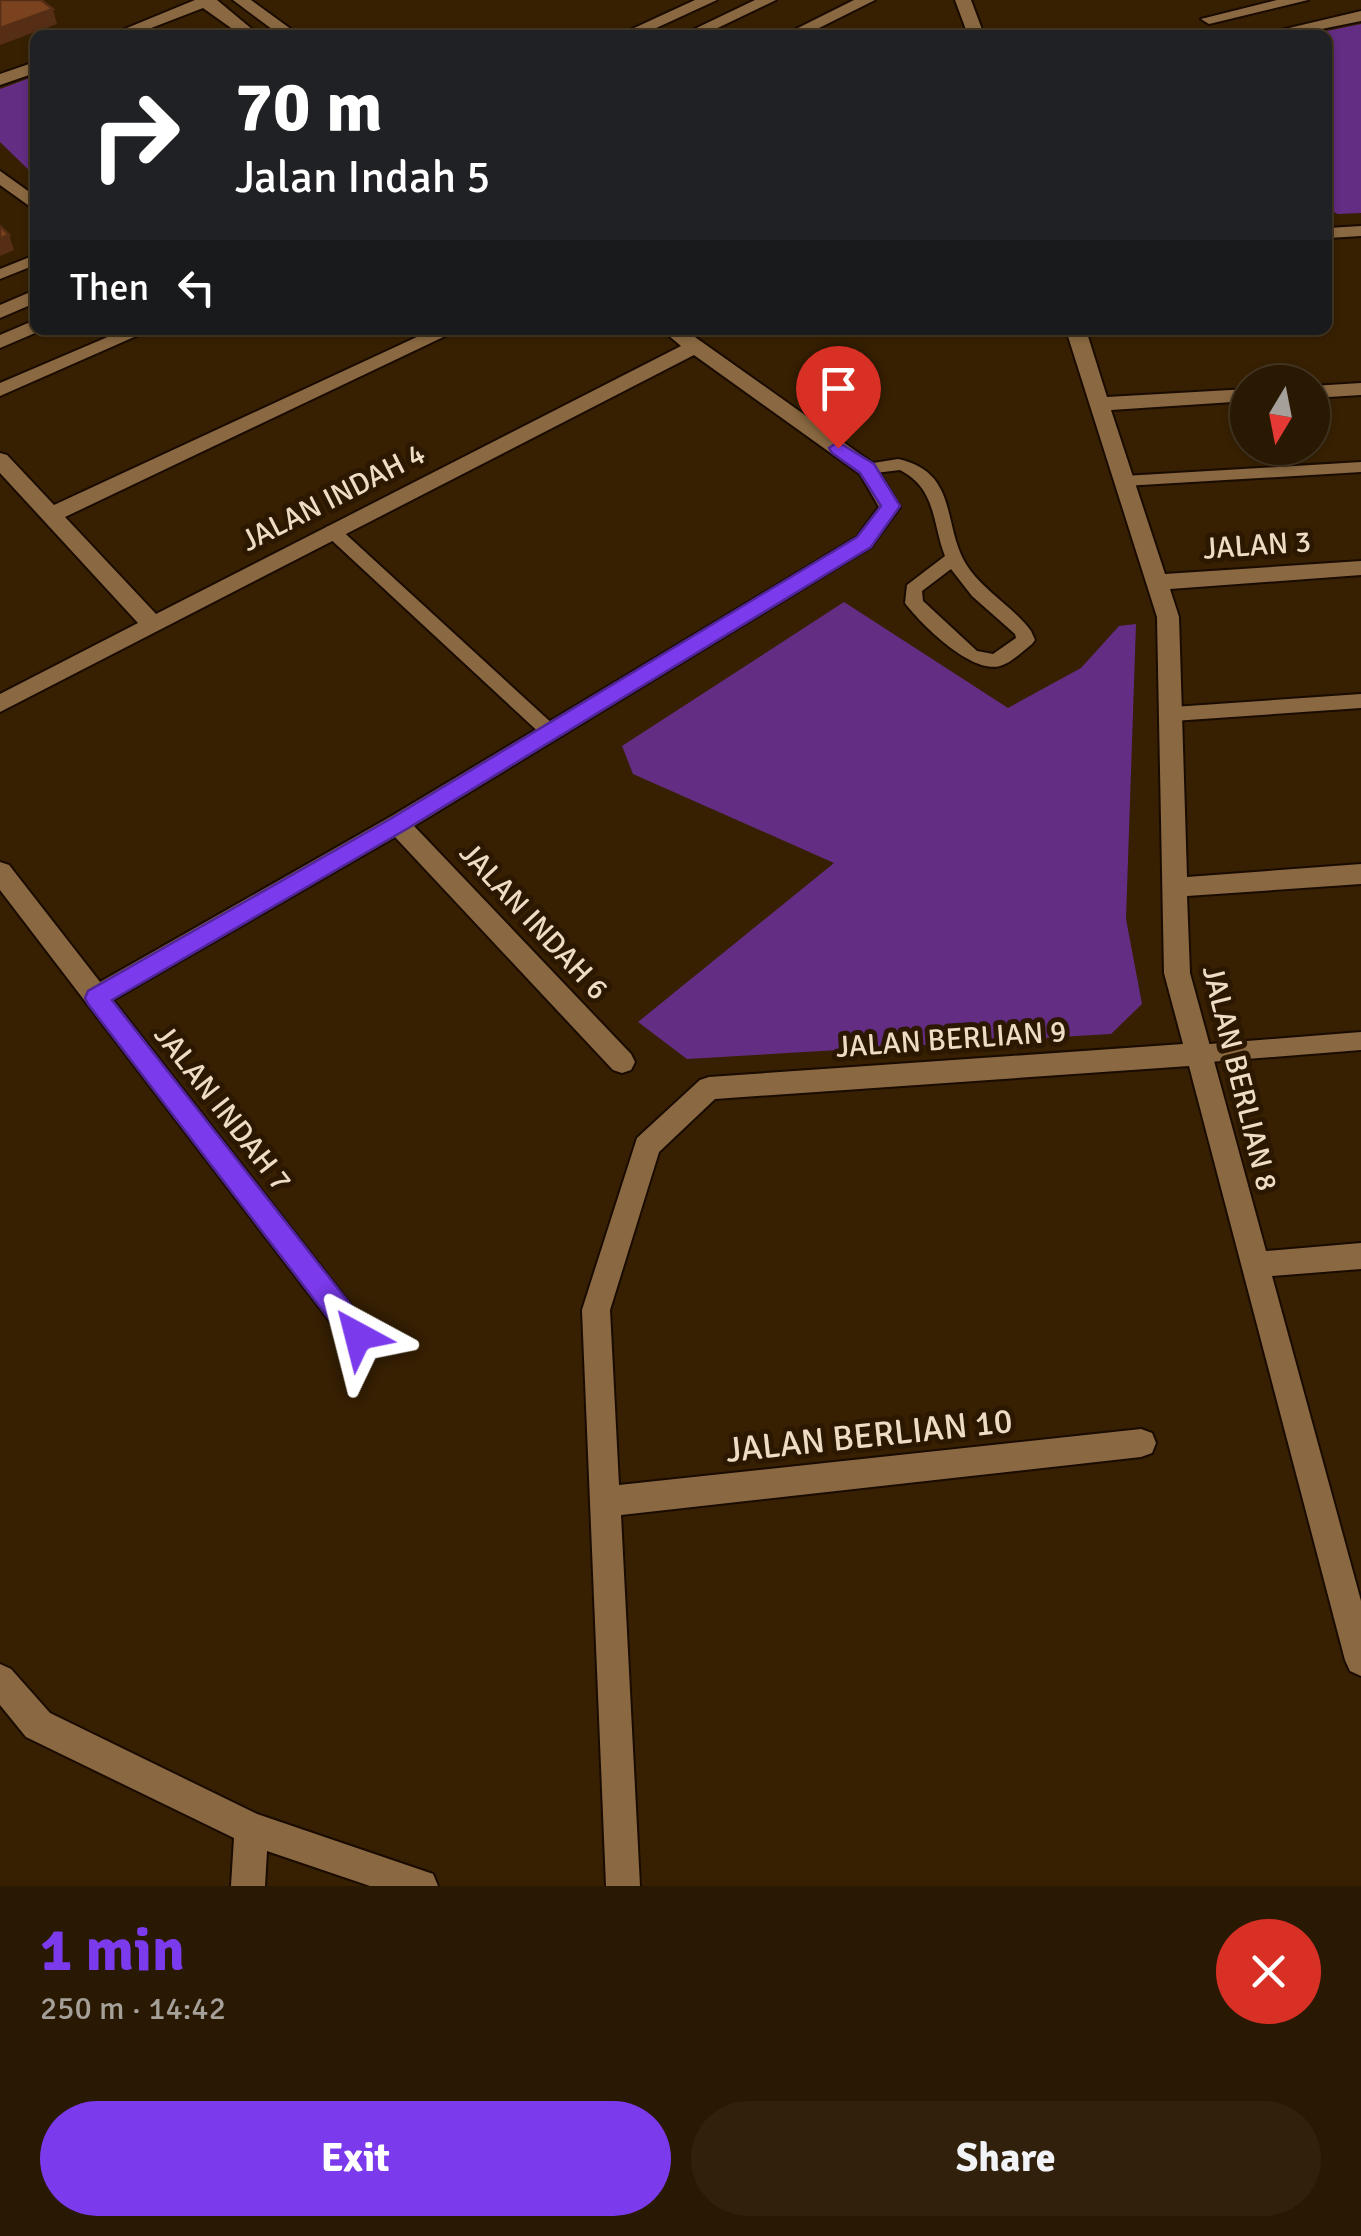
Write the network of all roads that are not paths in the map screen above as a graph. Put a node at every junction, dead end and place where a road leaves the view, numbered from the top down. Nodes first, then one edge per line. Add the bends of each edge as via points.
1 (206, 0) edge
2 (241, 0) edge
3 (709, 0) edge
4 (768, 0) edge
5 (867, 0) edge
6 (962, 0) edge
7 (1199, 0) edge
8 (1300, 0) edge
9 (1361, 16) edge
10 (1212, 27) edge
11 (131, 30) edge
12 (245, 30) edge
13 (283, 30) edge
14 (638, 30) edge
15 (701, 30) edge
16 (803, 30) edge
17 (974, 30) edge
18 (1292, 30) edge
19 (30, 69) edge
20 (0, 80) edge
21 (0, 176) edge
22 (30, 201) edge
23 (1361, 232) edge
24 (1332, 233) edge
25 (30, 261) edge
26 (0, 274) edge
27 (30, 298) edge
28 (0, 312) edge
29 (30, 328) edge
30 (128, 335) edge
31 (437, 335) edge
32 (678, 335) edge
33 (1078, 335) edge
34 (0, 342) edge
35 (694, 347) junction
36 (1361, 389) edge
37 (0, 390) edge
38 (1330, 391) edge
39 (1230, 396) edge
40 (1100, 404) junction
41 (0, 460) edge
42 (1361, 467) edge
43 (867, 468) junction
44 (1124, 481) junction
45 (51, 515) junction
46 (332, 531) junction
47 (953, 559) junction
48 (1361, 568) edge
49 (1157, 582) junction
50 (151, 623) junction
51 (1361, 701) edge
52 (0, 704) edge
53 (1173, 714) junction
54 (550, 732) junction
55 (398, 824) junction
56 (0, 872) edge
57 (1361, 874) edge
58 (1176, 888) junction
59 (96, 998) junction
60 (1361, 1041) edge
61 (1197, 1054) junction
62 (622, 1062) dead end
63 (1361, 1256) edge
64 (1255, 1264) junction
65 (358, 1336) dead end
66 (1141, 1443) dead end
67 (604, 1502) junction
68 (1361, 1660) edge
69 (0, 1680) edge
70 (252, 1829) junction
71 (248, 1886) edge
72 (421, 1886) edge
73 (623, 1886) edge

1 - 11 street
1 - 12 street
2 - 13 street
3 - 14 street
4 - 15 street
5 - 16 street
6 - 17 street
7 - 10 street
8 - 10 street
9 - 18 street
19 - 20 street
21 - 22 street
23 - 24 street
25 - 26 lane
27 - 28 street
29 - 34 street
30 - 37 street
31 - 45 street
32 - 35 street
33 - 40 street, JALAN BERLIAN 8
35 - 43 street
35 - 46 street, JALAN INDAH 4
36 - 38 street
39 - 40 street
40 - 44 street, JALAN BERLIAN 8
41 - 45 street
42 - 44 lane
43 - 47 lane via 910,465 934,487
43 - 54 street via 890,506 864,542
44 - 49 street, JALAN BERLIAN 8
45 - 50 street
46 - 50 street, JALAN INDAH 4
46 - 54 lane
47 - 47 lane via 1026,640 996,662 972,656 914,603 913,589
48 - 49 street, JALAN 3
49 - 53 street, JALAN BERLIAN 8 via 1168,617
50 - 52 street, JALAN INDAH 4
51 - 53 lane
53 - 58 street, JALAN BERLIAN 8
54 - 55 street
55 - 59 street
55 - 62 street, JALAN INDAH 6
56 - 59 street, JALAN INDAH 7
57 - 58 street
58 - 61 street, JALAN BERLIAN 8 via 1177,973
59 - 65 street, JALAN INDAH 7
60 - 61 lane
61 - 64 street, JALAN BERLIAN 8
61 - 67 street, JALAN BERLIAN 9 via 710,1088 647,1146 596,1310
63 - 64 street
64 - 68 street, JALAN BERLIAN 8
66 - 67 street, JALAN BERLIAN 10
67 - 73 street
69 - 70 street via 38,1725
70 - 71 street
70 - 72 street

